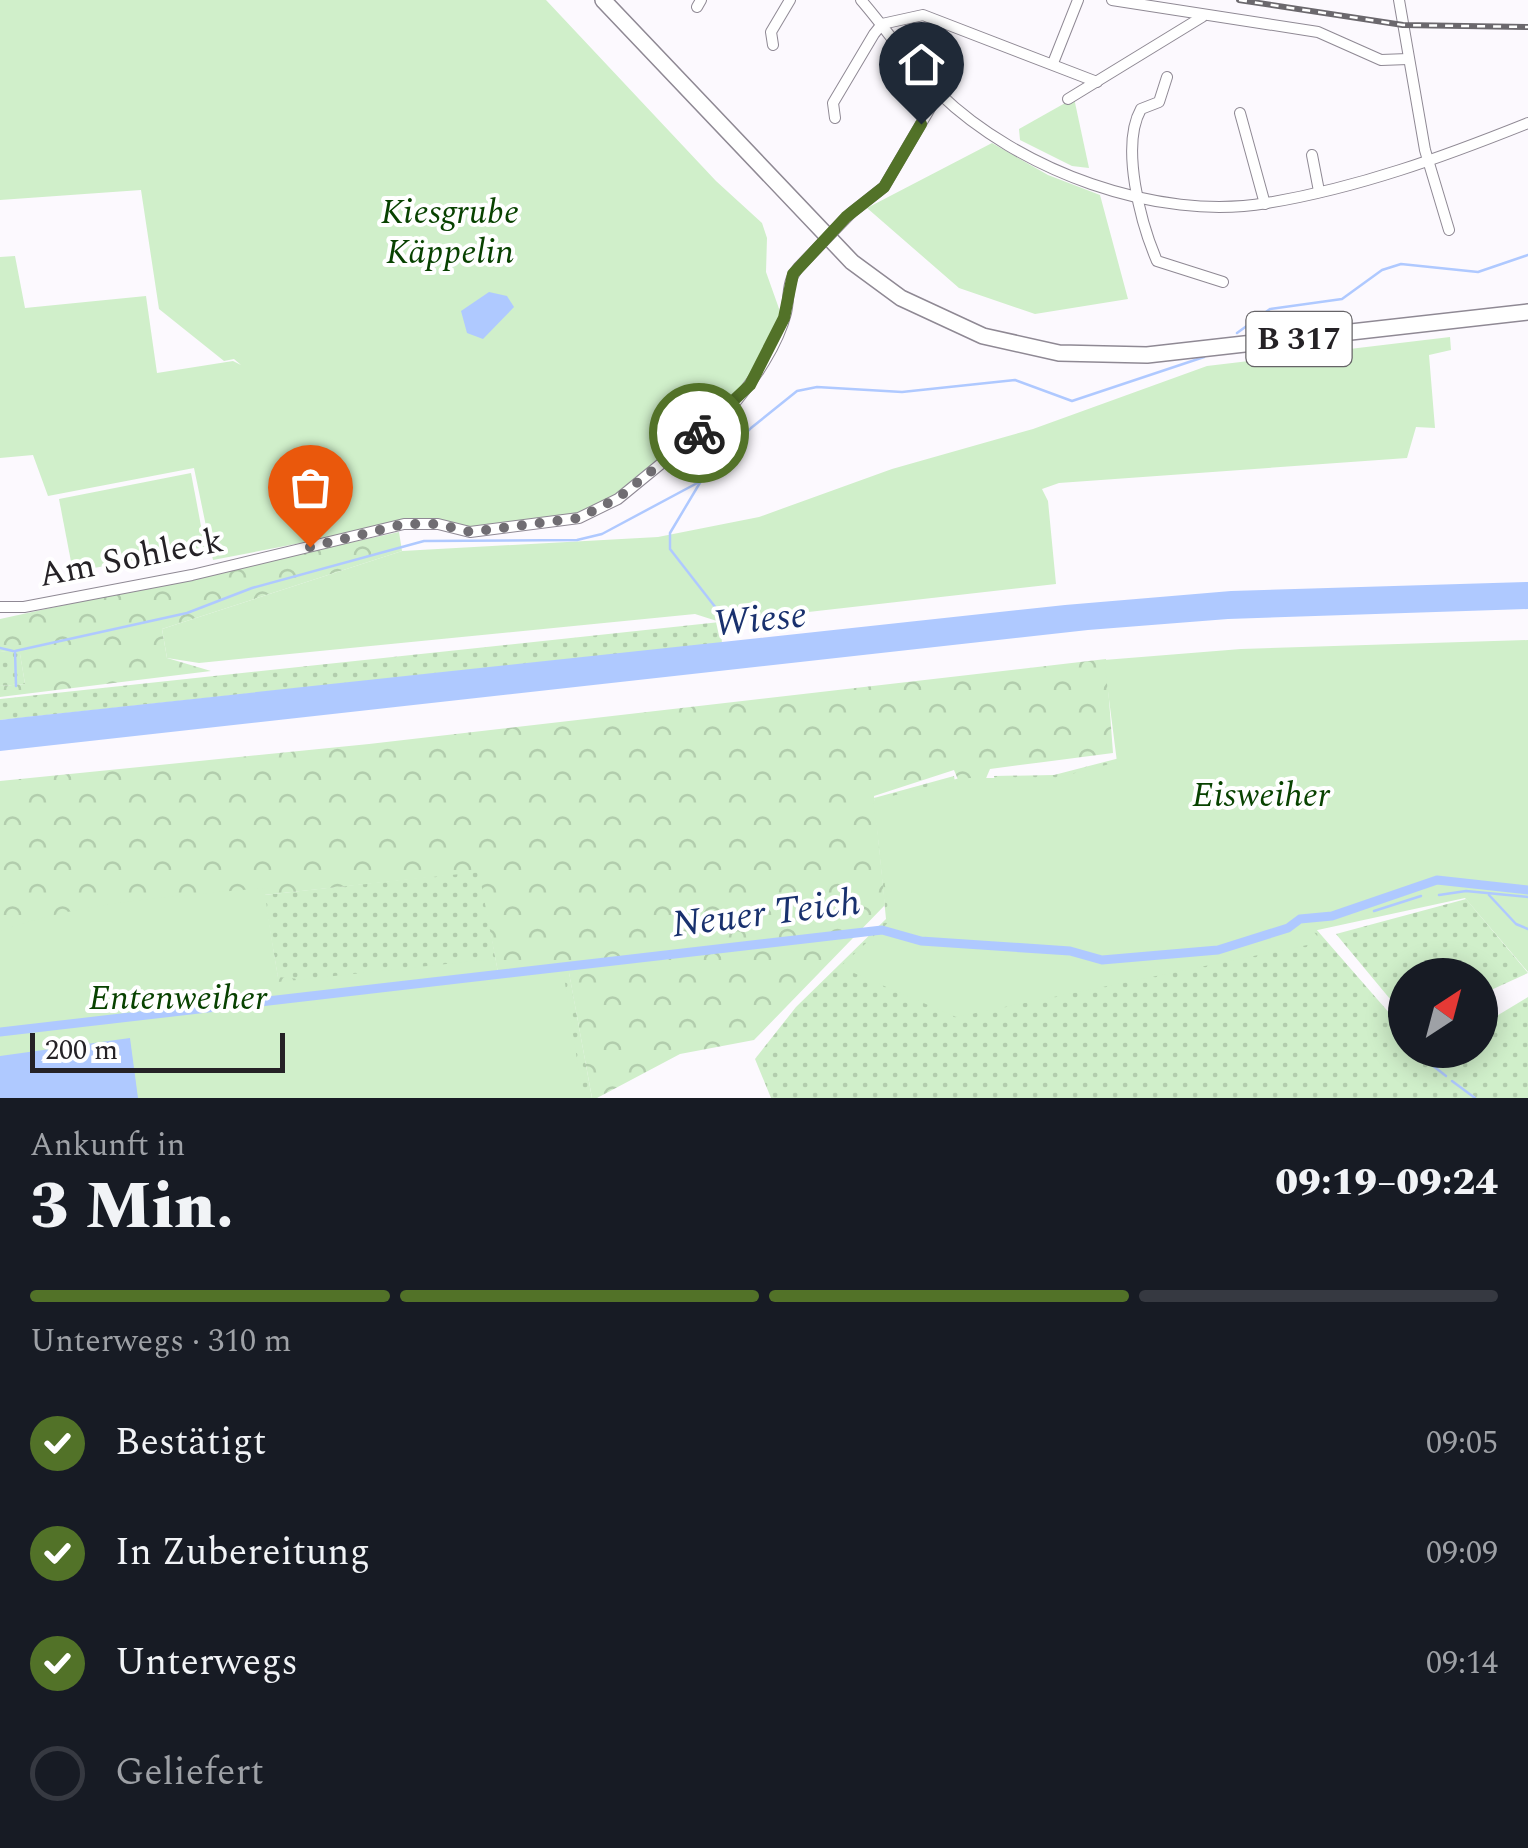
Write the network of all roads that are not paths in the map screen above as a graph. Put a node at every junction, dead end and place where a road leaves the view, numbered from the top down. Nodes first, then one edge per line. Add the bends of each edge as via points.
1 (603, 0) edge
2 (790, 0) edge
3 (861, 0) edge
4 (914, 0) edge
5 (1078, 0) edge
6 (1112, 0) edge
7 (1399, 0) edge
8 (908, 16) junction
9 (1203, 16) junction
10 (882, 24) junction
11 (773, 44) dead end
12 (1408, 58) junction
13 (1053, 63) junction
14 (1166, 77) dead end
15 (1097, 82) junction
16 (939, 93) junction
17 (1068, 99) dead end
18 (1240, 113) dead end
19 (835, 118) dead end
20 (1528, 123) edge
21 (1312, 155) dead end
22 (1428, 164) junction
23 (1320, 191) junction
24 (1141, 197) junction
25 (1265, 204) junction
26 (1449, 230) dead end
27 (1223, 282) dead end
28 (1528, 312) edge
29 (0, 607) edge

1 - 28 main road, B 317 via 808,220 876,281 927,313 983,336 1086,356
2 - 11 street via 771,32
3 - 10 street
4 - 8 street
5 - 13 street
6 - 9 street
7 - 12 street
8 - 10 street
8 - 13 street via 950,24
9 - 12 street via 1318,32 1381,60
9 - 15 street
10 - 16 street
10 - 19 street via 832,103
12 - 22 street
13 - 15 street
14 - 24 street via 1159,102 1141,109 1132,130
15 - 17 street
16 - 24 street via 995,138 1044,165
16 - 29 street, Am Sohleck, bridge via 884,187 798,268 788,284 784,318 750,385 665,462 592,514 547,526 470,532 404,524 192,575
18 - 25 street
20 - 22 street
21 - 23 street
22 - 23 street
22 - 26 street
23 - 25 street
24 - 25 street via 1204,206
24 - 27 street via 1144,232 1157,261

